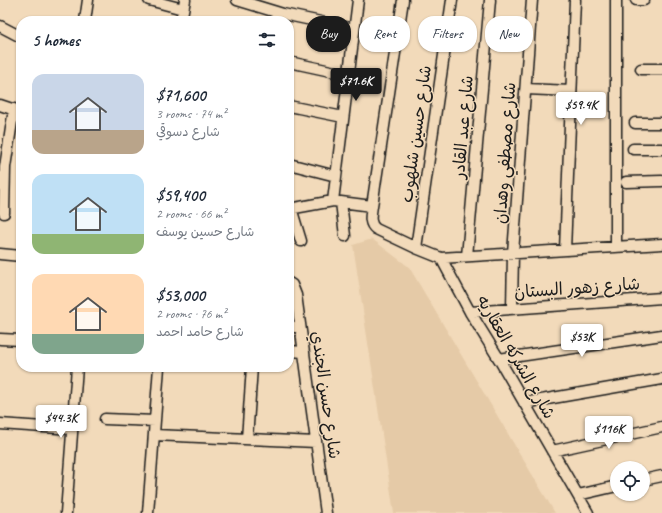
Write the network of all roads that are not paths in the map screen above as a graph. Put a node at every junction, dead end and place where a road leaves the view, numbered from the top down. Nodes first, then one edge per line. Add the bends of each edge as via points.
1 (88, 0) edge
2 (149, 0) edge
3 (237, 0) edge
4 (358, 0) edge
5 (403, 0) edge
6 (452, 0) edge
7 (490, 0) edge
8 (532, 0) edge
9 (575, 0) edge
10 (616, 0) edge
11 (636, 0) edge
12 (644, 0) edge
13 (184, 5) edge
14 (86, 16) edge
15 (182, 16) edge
16 (292, 16) edge
17 (294, 16) edge
18 (0, 26) edge
19 (354, 29) junction
20 (16, 34) edge
21 (294, 63) edge
22 (641, 69) dead end
23 (662, 69) edge
24 (348, 75) junction
25 (526, 89) junction
26 (571, 91) junction
27 (0, 105) edge
28 (294, 107) edge
29 (16, 109) edge
30 (343, 117) junction
31 (16, 120) edge
32 (635, 123) dead end
33 (662, 123) edge
34 (633, 148) dead end
35 (662, 149) edge
36 (294, 165) edge
37 (336, 176) junction
38 (662, 181) edge
39 (626, 182) dead end
40 (337, 201) junction
41 (372, 206) junction
42 (294, 207) edge
43 (4, 213) dead end
44 (294, 219) edge
45 (345, 236) dead end
46 (302, 241) dead end
47 (662, 244) edge
48 (616, 247) junction
49 (416, 248) junction
50 (565, 250) junction
51 (0, 254) edge
52 (514, 254) junction
53 (16, 256) edge
54 (467, 256) junction
55 (440, 258) junction
56 (294, 290) edge
57 (662, 298) edge
58 (512, 309) junction
59 (470, 312) junction
60 (294, 327) edge
61 (300, 327) junction
62 (662, 335) edge
63 (0, 339) edge
64 (16, 340) edge
65 (294, 351) edge
66 (304, 352) junction
67 (499, 359) junction
68 (78, 372) edge
69 (159, 372) edge
70 (252, 372) edge
71 (662, 378) edge
72 (524, 403) junction
73 (105, 419) dead end
74 (155, 421) junction
75 (0, 424) edge
76 (662, 427) edge
77 (72, 429) junction
78 (154, 435) junction
79 (247, 439) junction
80 (316, 442) junction
81 (552, 451) junction
82 (662, 476) edge
83 (650, 479) edge
84 (610, 488) edge
85 (578, 495) junction
86 (66, 513) edge
87 (148, 513) edge
88 (326, 513) edge
89 (588, 513) edge

1 - 14 street
2 - 13 street
3 - 16 street
4 - 19 street
5 - 41 street
6 - 49 street, شارع حسين شلهوب
7 - 54 street, شارع عبد القادر
8 - 25 street, شارع مصطفي وهدان
9 - 26 street
10 - 48 street
11 - 12 street
13 - 15 street
17 - 19 street
18 - 20 street
19 - 24 street
21 - 24 street
22 - 23 street
24 - 30 street
25 - 26 street
25 - 52 street, شارع مصطفي وهدان
26 - 50 street
27 - 29 street
28 - 30 street
30 - 37 street
31 - 43 street via 6,167
32 - 33 street
34 - 35 street
36 - 37 street
37 - 40 street
38 - 39 street
40 - 41 street
40 - 42 street
40 - 45 street
41 - 49 street via 372,227
44 - 46 street
47 - 48 street
48 - 50 street
49 - 55 street
50 - 52 street
51 - 53 street
52 - 54 street
52 - 58 street, شارع مصطفي وهدان
54 - 55 street
55 - 59 street, شارع الشركه العقاريه
56 - 61 street, شارع حسن الجندي
57 - 58 street, شارع زهور البستان
58 - 59 street, شارع زهور البستان
59 - 67 street, شارع الشركه العقاريه
60 - 61 street
61 - 66 street, شارع حسن الجندي
62 - 67 street
63 - 64 street
65 - 66 street
66 - 80 street, شارع حسن الجندي
67 - 72 street, شارع الشركه العقاريه
68 - 77 street
69 - 74 street
70 - 79 street
71 - 72 street
72 - 81 street, شارع الشركه العقاريه
73 - 74 street
74 - 78 street
75 - 77 street
76 - 81 street
77 - 86 street
78 - 79 street
78 - 87 street
79 - 80 street
80 - 88 street, شارع حسن الجندي
81 - 85 street, شارع الشركه العقاريه
82 - 83 street
84 - 85 street
85 - 89 street, شارع الشركه العقاريه

